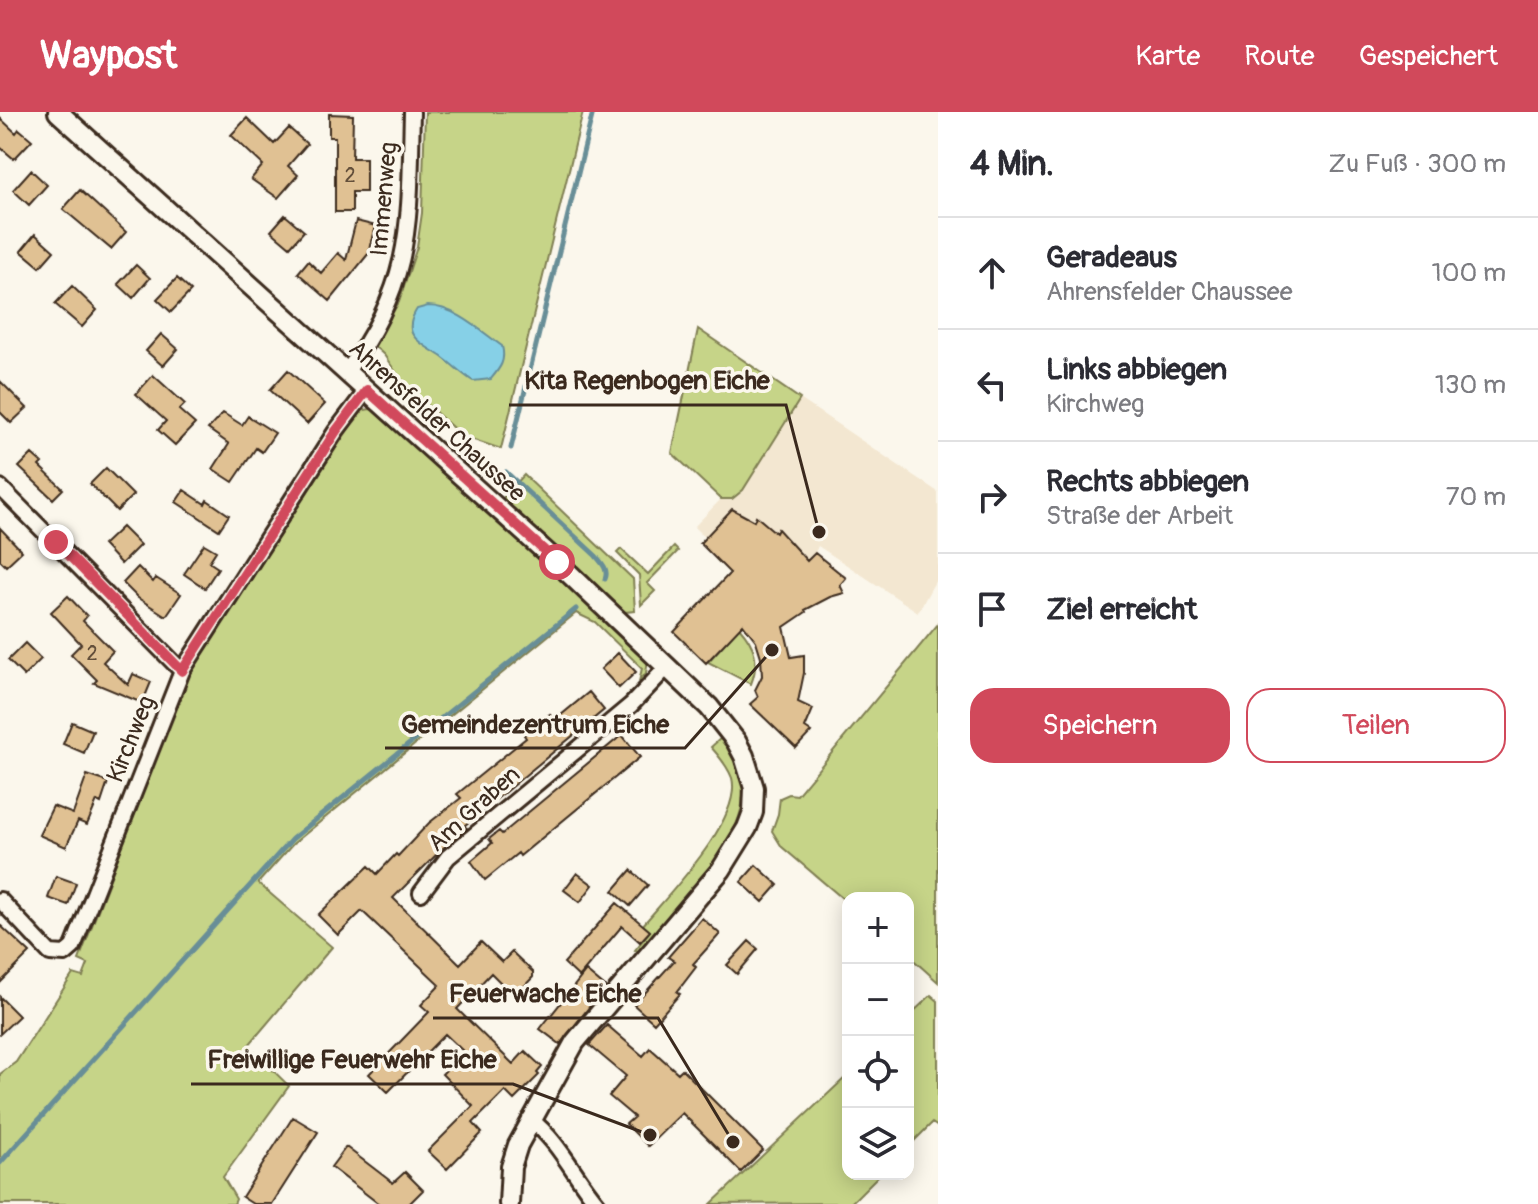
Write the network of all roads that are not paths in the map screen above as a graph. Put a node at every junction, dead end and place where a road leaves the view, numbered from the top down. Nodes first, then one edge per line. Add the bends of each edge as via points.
1 (58, 112) edge
2 (412, 112) edge
3 (347, 371) junction
4 (367, 390) junction
5 (0, 487) edge
6 (668, 666) junction
7 (182, 671) junction
8 (421, 893) dead end
9 (0, 900) edge
10 (530, 1119) junction
11 (509, 1204) edge
12 (598, 1204) edge

1 - 3 main road, Ahrensfelder Chaussee
2 - 3 street, Immenweg via 403,260 387,306
3 - 4 main road, Ahrensfelder Chaussee
4 - 6 main road, Ahrensfelder Chaussee
4 - 7 street, Kirchweg
5 - 7 street
6 - 8 street, Am Graben via 631,705 448,857
6 - 10 main road, Ahrensfelder Chaussee via 736,741 754,788 751,818 729,859 581,1035
7 - 9 street, Kirchweg via 73,947 65,954 50,953
10 - 11 main road via 511,1167
10 - 12 street via 547,1132

